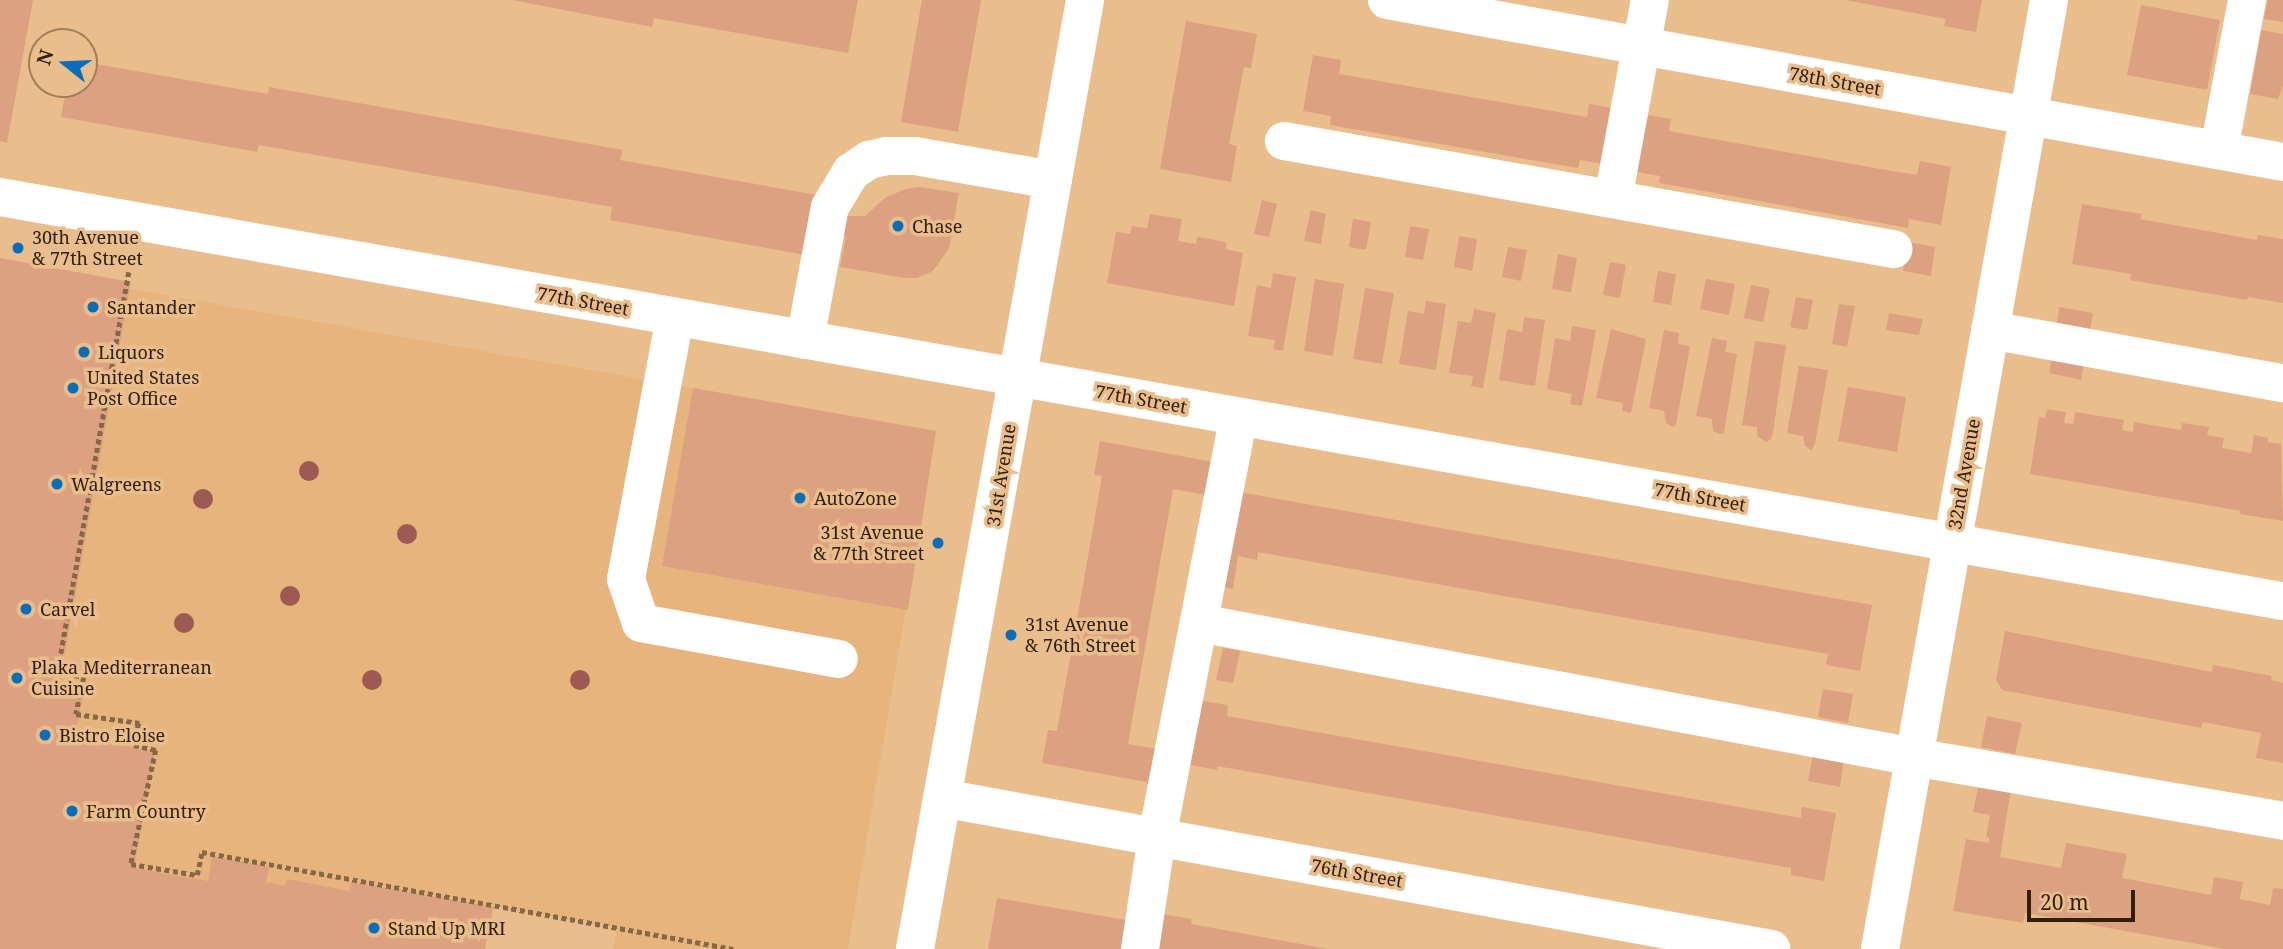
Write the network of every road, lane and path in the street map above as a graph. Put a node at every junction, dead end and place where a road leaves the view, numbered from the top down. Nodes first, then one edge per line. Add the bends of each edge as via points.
1 (1086, 0) edge
2 (1387, 0) edge
3 (1650, 0) edge
4 (2049, 0) edge
5 (2247, 0) edge
6 (1642, 46) junction
7 (2028, 116) junction
8 (1284, 141) dead end
9 (2219, 150) junction
10 (2283, 162) edge
11 (1053, 180) junction
12 (0, 197) edge
13 (1613, 199) junction
14 (1893, 249) dead end
15 (129, 272) dead end
16 (675, 317) junction
17 (1990, 330) junction
18 (805, 340) junction
19 (1017, 378) junction
20 (2283, 383) edge
21 (1239, 416) junction
22 (1952, 542) junction
23 (2283, 601) edge
24 (1199, 623) junction
25 (839, 659) dead end
26 (1914, 757) junction
27 (942, 798) junction
28 (2283, 821) edge
29 (1157, 837) junction
30 (733, 949) edge
31 (915, 949) edge
32 (1140, 949) edge
33 (1771, 949) edge
34 (1880, 949) edge

1 - 11 street, 31st Avenue
2 - 6 street, 78th Street
3 - 6 street
4 - 7 street, 32nd Avenue
5 - 9 street
6 - 7 street, 78th Street
6 - 13 street
7 - 9 street, 78th Street
7 - 17 street, 32nd Avenue
8 - 13 street
9 - 10 street, 78th Street
11 - 18 street via 915,156 869,160 850,172 830,207
11 - 19 street, 31st Avenue
12 - 16 street, 77th Street
13 - 14 street
15 - 30 path via 58,673 84,677 76,714 139,723 134,745 156,750 131,864 197,875 202,852
16 - 18 street, 77th Street
16 - 25 street via 626,579 641,623
17 - 20 street
17 - 22 street, 32nd Avenue
18 - 19 street, 77th Street
19 - 21 street, 77th Street
19 - 27 street, 31st Avenue
21 - 22 street, 77th Street
21 - 24 street
22 - 23 street, 77th Street
22 - 26 street, 32nd Avenue
24 - 26 street
24 - 29 street
26 - 28 street
26 - 34 street, 32nd Avenue
27 - 29 street, 76th Street
27 - 31 street, 31st Avenue
29 - 32 street
29 - 33 street, 76th Street

